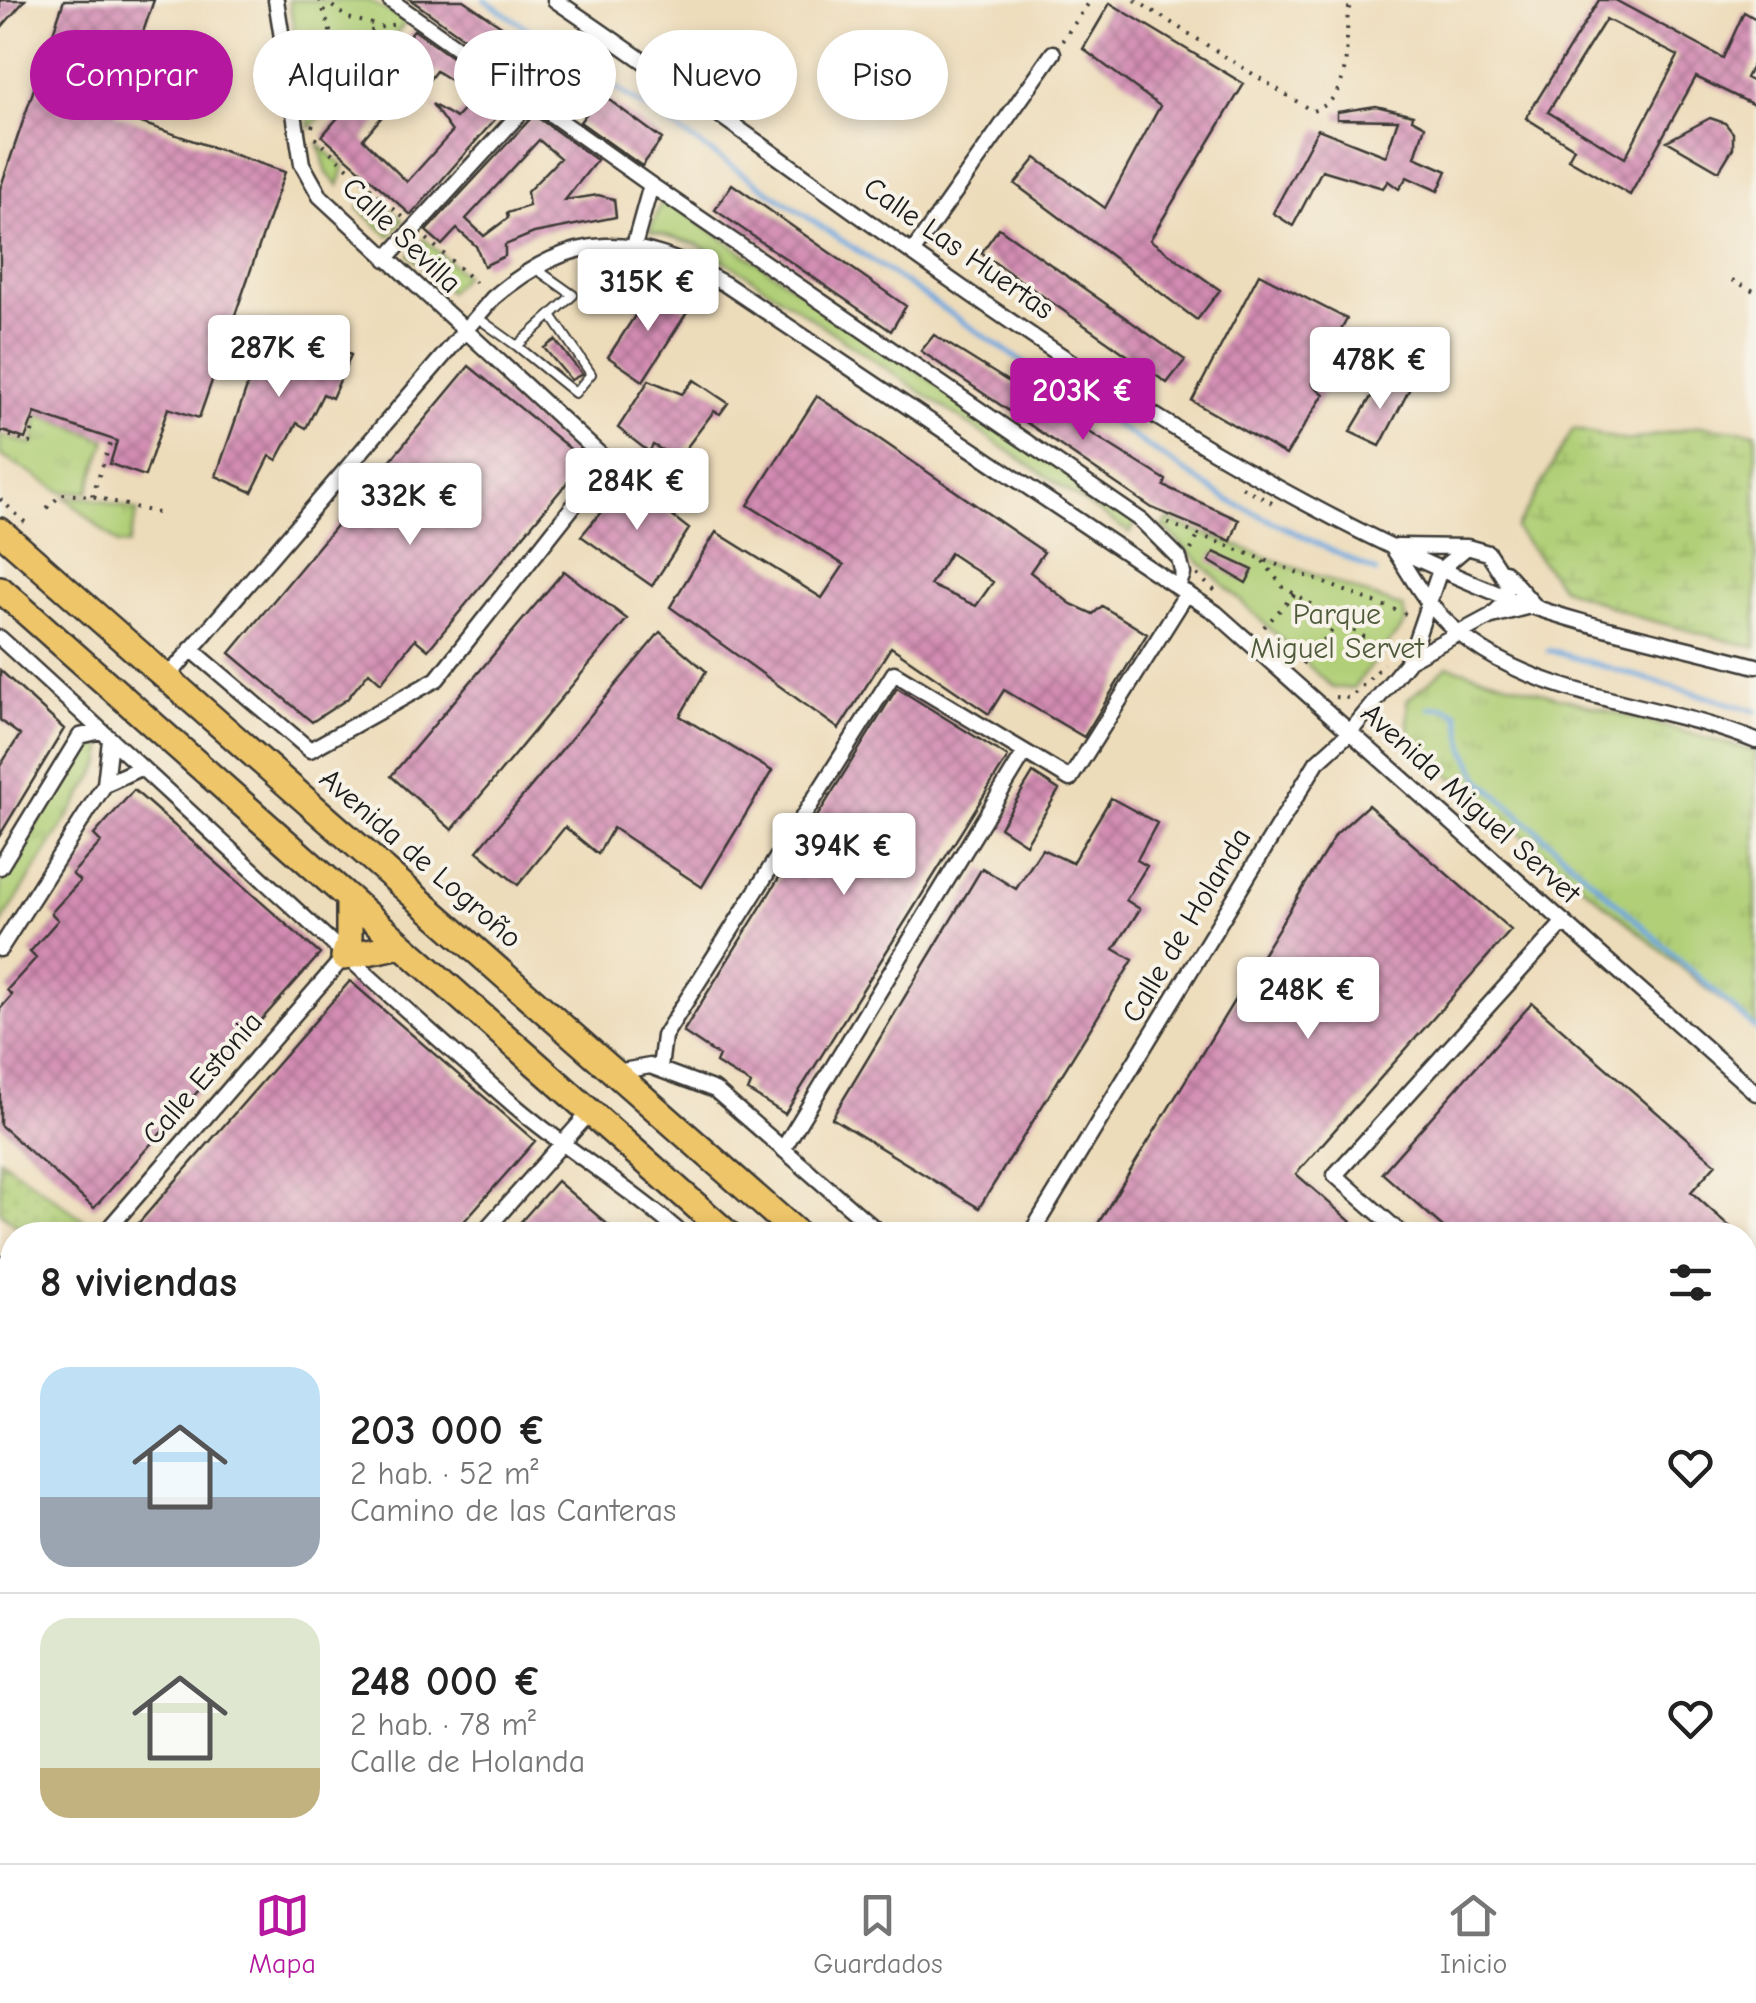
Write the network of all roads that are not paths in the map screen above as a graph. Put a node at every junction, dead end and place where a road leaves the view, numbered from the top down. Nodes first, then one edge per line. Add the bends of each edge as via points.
1 (276, 0) edge
2 (390, 0) edge
3 (555, 0) edge
4 (454, 44) edge
5 (1053, 53) road end
6 (514, 120) edge
7 (562, 120) edge
8 (650, 185) junction
9 (634, 246) junction
10 (914, 250) junction
11 (386, 258) junction
12 (531, 265) junction
13 (551, 315) junction
14 (474, 316) junction
15 (461, 330) junction
16 (517, 346) junction
17 (0, 530) edge
18 (1392, 546) junction
19 (1467, 548) junction
20 (1440, 570) junction
21 (1504, 572) junction
22 (1182, 589) junction
23 (2, 592) edge
24 (1506, 597) junction
25 (1430, 604) junction
26 (1534, 605) junction
27 (1485, 620) junction
28 (1461, 632) junction
29 (0, 638) edge
30 (191, 648) junction
31 (1484, 651) junction
32 (1408, 660) junction
33 (1756, 666) edge
34 (166, 678) junction
35 (1350, 732) junction
36 (105, 736) junction
37 (1756, 741) edge
38 (1025, 752) junction
39 (140, 768) junction
40 (104, 784) junction
41 (2, 859) edge
42 (349, 898) junction
43 (1564, 922) junction
44 (401, 944) junction
45 (0, 949) edge
46 (344, 957) junction
47 (660, 1068) junction
48 (617, 1072) junction
49 (1756, 1093) edge
50 (590, 1112) junction
51 (560, 1144) junction
52 (784, 1149) junction
53 (114, 1222) edge
54 (491, 1222) edge
55 (668, 1222) edge
56 (715, 1222) edge
57 (785, 1222) edge
58 (867, 1222) edge
59 (1038, 1222) edge
60 (1389, 1222) edge

1 - 11 street, Calle Sevilla via 302,164 320,196
2 - 4 street
3 - 10 street, Calle Las Huertas
5 - 10 street
6 - 11 street
7 - 8 street
8 - 9 street
8 - 22 street via 1142,521 1179,558
9 - 12 street, Avenida Miguel Servet via 584,247
9 - 22 street, Avenida Miguel Servet via 724,284
10 - 18 street, Calle Las Huertas via 1171,430
11 - 15 street, Calle Sevilla
12 - 13 lane via 573,295
12 - 14 street, Avenida Miguel Servet
13 - 16 lane
13 - 16 lane via 591,374 575,393
14 - 15 street, Avenida Miguel Servet
14 - 16 lane
15 - 30 street, Avenida Miguel Servet
15 - 30 street, Calle Sevilla via 608,462 437,679 310,750
17 - 34 highway, Avenida de Logroño
18 - 19 street
18 - 20 street, Calle Las Huertas
18 - 25 street
19 - 20 street
19 - 21 street via 1488,554
20 - 24 street, Calle Las Huertas
20 - 25 street, Calle de Holanda
21 - 24 street
21 - 26 street
22 - 35 street, Avenida Miguel Servet
22 - 38 street via 1070,779
23 - 42 highway
24 - 26 street, Calle Las Huertas
24 - 27 street
25 - 28 street
25 - 32 street, Calle de Holanda
26 - 27 street, Calle de Holanda
26 - 33 street, Calle Las Huertas
27 - 28 street, Calle de Holanda
27 - 31 street
28 - 31 street
28 - 32 street, Calle de Holanda
29 - 36 street
30 - 34 street, Avenida Miguel Servet
31 - 37 street via 1515,670
32 - 35 street, Calle de Holanda
34 - 48 highway, Avenida de Logroño
35 - 43 street, Avenida Miguel Servet
35 - 59 street, Calle de Holanda via 1317,762
36 - 39 street
36 - 40 street
36 - 41 street via 80,736
38 - 47 street via 894,674 664,1036
38 - 52 street
39 - 40 street
39 - 46 street
40 - 45 street
42 - 44 highway
42 - 46 highway
43 - 49 street, Avenida Miguel Servet
43 - 60 street via 1335,1175
44 - 46 highway
44 - 50 highway
46 - 51 street
46 - 53 street, Calle Estonia
47 - 48 street
47 - 52 street via 715,1090
48 - 57 highway, Avenida de Logroño
50 - 51 street
50 - 56 highway
51 - 54 street
51 - 55 street
52 - 58 street

